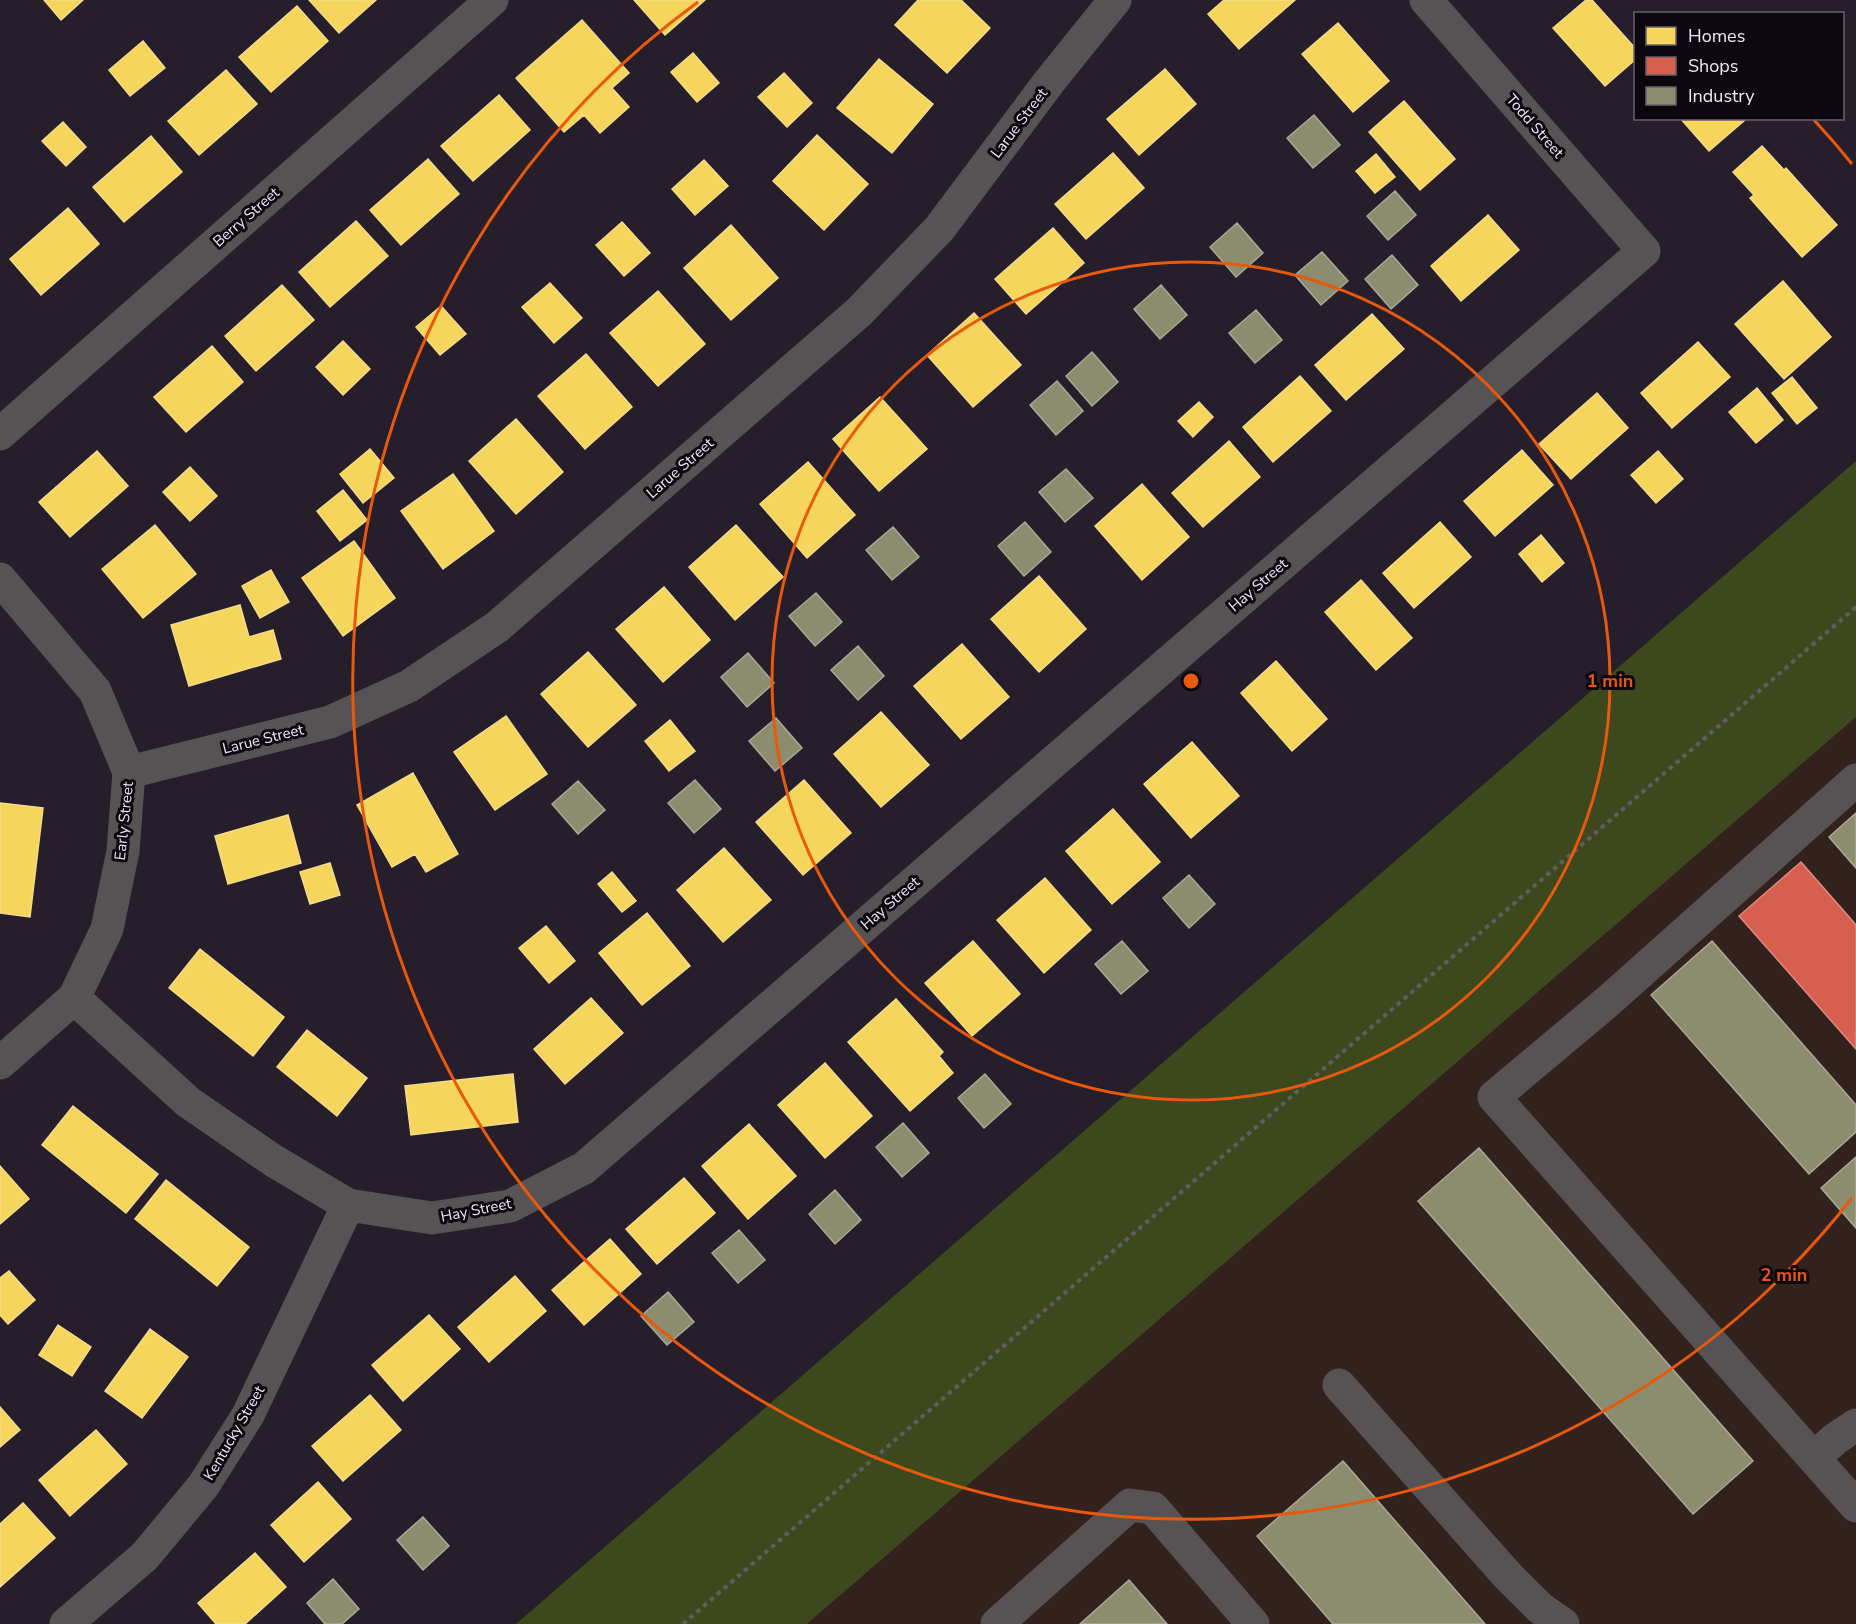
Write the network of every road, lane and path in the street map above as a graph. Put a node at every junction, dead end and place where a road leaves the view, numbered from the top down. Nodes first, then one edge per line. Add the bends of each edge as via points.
1 (492, 0) edge
2 (1115, 0) edge
3 (1426, 0) edge
4 (1644, 251) joint
5 (0, 434) edge
6 (0, 579) edge
7 (1856, 607) edge
8 (129, 772) junction
9 (1856, 780) edge
10 (74, 998) junction
11 (0, 1063) edge
12 (348, 1205) junction
13 (1339, 1385) dead end
14 (1856, 1425) edge
15 (1814, 1458) junction
16 (1856, 1506) edge
17 (66, 1624) edge
18 (683, 1624) edge
19 (997, 1624) edge
20 (1253, 1624) edge
21 (1563, 1624) edge

1 - 5 street, Berry Street
2 - 8 street, Larue Street via 939,229 859,312 496,627 408,686 330,722
3 - 4 street, Todd Street
4 - 12 street, Hay Street via 584,1168 499,1208 432,1218
6 - 8 street, Early Street via 95,692
7 - 18 path
8 - 10 street, Early Street via 123,851 106,929
9 - 15 street via 1606,1003 1494,1097
10 - 11 street, Early Street
10 - 12 street, Hay Street via 188,1102 274,1161
12 - 17 street, Kentucky Street via 248,1415 203,1486 145,1556
13 - 21 street via 1507,1575 1540,1608
14 - 15 street
15 - 16 street
19 - 20 street via 1130,1504 1153,1508

